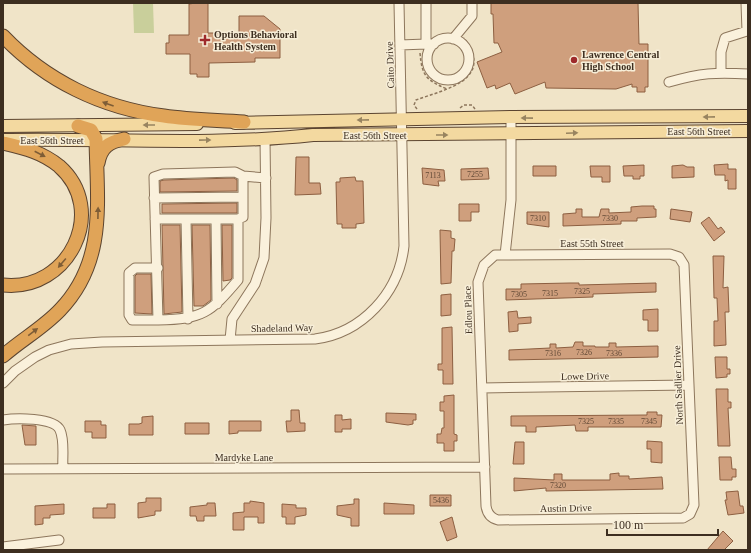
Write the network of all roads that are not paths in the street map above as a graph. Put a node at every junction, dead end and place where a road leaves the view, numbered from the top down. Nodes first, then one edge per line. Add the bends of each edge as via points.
1 (399, 3) edge
2 (426, 3) edge
3 (472, 3) edge
4 (746, 3) edge
5 (748, 31) edge
6 (3, 36) edge
7 (453, 39) junction
8 (430, 44) junction
9 (400, 45) junction
10 (721, 72) junction
11 (748, 74) edge
12 (669, 82) dead end
13 (748, 116) edge
14 (511, 117) junction
15 (244, 122) junction
16 (3, 126) edge
17 (78, 126) junction
18 (403, 127) junction
19 (748, 131) edge
20 (511, 134) junction
21 (265, 138) junction
22 (124, 139) junction
23 (96, 140) junction
24 (3, 142) edge
25 (96, 173) junction
26 (243, 176) junction
27 (266, 178) junction
28 (243, 197) junction
29 (154, 198) junction
30 (155, 219) junction
31 (186, 219) junction
32 (216, 219) junction
33 (238, 219) junction
34 (505, 255) junction
35 (679, 256) joint
36 (158, 268) junction
37 (3, 285) edge
38 (217, 304) junction
39 (188, 318) junction
40 (158, 320) junction
41 (230, 340) junction
42 (3, 356) edge
43 (3, 383) edge
44 (689, 385) junction
45 (482, 388) junction
46 (3, 420) edge
47 (484, 467) junction
48 (63, 468) junction
49 (3, 469) edge
50 (690, 514) joint
51 (491, 516) joint
52 (59, 540) dead end
53 (3, 547) edge

1 - 9 street, Caito Drive
2 - 8 street
3 - 7 street via 472,16
4 - 5 street
5 - 10 street via 725,38 721,52
15 -> 6 highway via 164,116 113,106 54,78 26,58
7 - 8 street via 446,38
7 - 8 street via 465,46 469,59 465,72 453,80 439,78 430,68
8 - 9 street
9 - 18 street, Caito Drive
10 - 11 street
10 - 12 street via 698,74
13 -> 14 main road, East 56th Street
14 - 18 main road, East 56th Street
14 - 20 street
15 -> 17 main road, East 56th Street
18 -> 15 main road, East 56th Street
16 - 17 main road, East 56th Street
17 - 23 highway via 91,130
18 -> 20 main road, East 56th Street
18 - 21 main road, East 56th Street
18 - 41 street, Shadeland Way via 404,250 394,282 378,305 357,323 326,337
20 -> 19 main road, East 56th Street
20 - 34 street via 511,200
22 -> 21 main road, East 56th Street
21 - 27 street
22 - 23 main road, East 56th Street
22 - 25 highway via 115,141 103,149
23 - 24 main road, East 56th Street
23 - 25 highway
24 -> 37 highway via 37,152 60,167 76,188 80,207 80,219 73,248 56,270 30,284
42 -> 25 highway via 60,311 83,278 97,234
26 - 27 street
26 - 28 street
26 - 29 street via 235,172 163,174 154,177
27 - 41 street via 262,266 250,294 233,317
28 - 29 street
28 - 33 street via 243,217
29 - 30 street
30 - 31 street
30 - 36 street
31 - 32 street
31 - 39 street
32 - 33 street
32 - 38 street
33 - 38 street via 238,280
34 - 35 street, East 55th Street
34 - 45 street, Edlou Place via 495,255 487,261 478,280
35 - 44 street, North Sadlier Drive via 684,265
36 - 40 street
36 - 40 street via 135,268 129,273 129,315 132,320
38 - 39 street via 214,308
39 - 40 street
41 - 43 street, Shadeland Way via 91,342 62,346 31,359
44 - 45 street, Lowe Drive
44 - 50 street, North Sadlier Drive via 694,505
45 - 47 street, Edlou Place
46 - 48 street via 26,418 54,424 60,429 62,437
47 - 48 street, Mardyke Lane
47 - 51 street, Edlou Place via 486,506
48 - 49 street, Mardyke Lane
50 - 51 street, Austin Drive via 683,518 498,520
52 - 53 street

